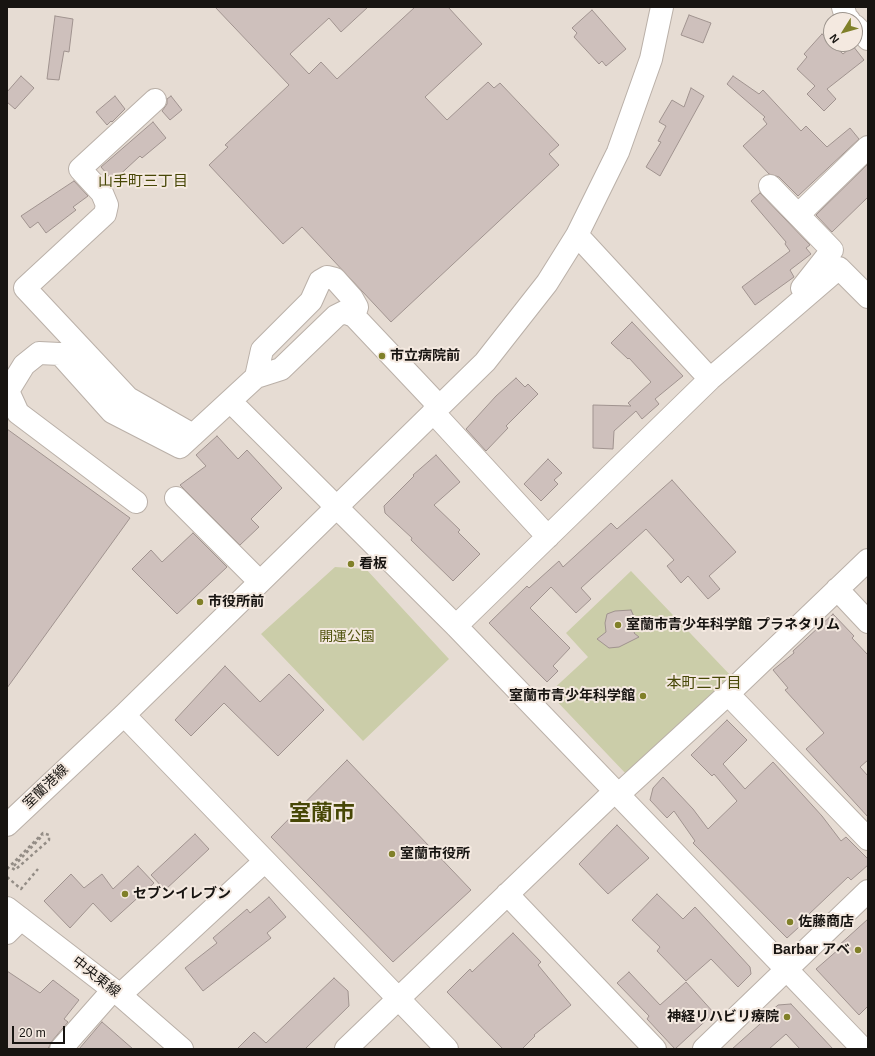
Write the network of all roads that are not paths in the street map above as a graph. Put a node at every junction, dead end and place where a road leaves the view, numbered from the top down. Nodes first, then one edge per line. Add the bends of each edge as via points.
1 (662, 7) edge
2 (155, 100) dead end
3 (868, 147) edge
4 (770, 186) dead end
5 (798, 215) junction
6 (577, 235) junction
7 (47, 268) junction
8 (7, 285) edge
9 (868, 297) edge
10 (354, 316) junction
11 (774, 324) junction
12 (256, 377) junction
13 (710, 379) junction
14 (231, 402) junction
15 (436, 409) junction
16 (193, 435) junction
17 (176, 498) dead end
18 (136, 502) dead end
19 (337, 507) junction
20 (548, 537) junction
21 (868, 560) edge
22 (260, 582) junction
23 (838, 590) junction
24 (868, 622) edge
25 (456, 626) junction
26 (728, 694) junction
27 (124, 715) junction
28 (617, 793) junction
29 (7, 825) edge
30 (868, 838) edge
31 (265, 861) junction
32 (868, 891) edge
33 (507, 894) junction
34 (12, 920) edge
35 (786, 970) junction
36 (116, 992) junction
37 (398, 998) junction
38 (61, 1049) edge
39 (182, 1049) edge
40 (346, 1049) edge
41 (447, 1049) edge
42 (655, 1049) edge
43 (704, 1049) edge
44 (863, 1049) edge

1 - 6 street, 室蘭港線 via 651,60 618,152
2 - 7 street via 80,168 102,193 107,204 105,214
3 - 5 street
4 - 5 street
5 - 11 street via 832,250
6 - 13 street
6 - 15 street, 室蘭港線 via 547,283 485,362
7 - 8 street via 38,264 12,286
7 - 16 street via 25,288 128,398
9 - 11 street via 839,268
10 - 12 street via 344,312 336,316 281,368
10 - 12 street via 357,307 335,279 327,277 320,281 311,301 262,350
10 - 15 street
11 - 13 street
12 - 14 street
13 - 20 street
14 - 16 street
14 - 19 street
15 - 19 street, 室蘭港線
15 - 20 street
16 - 18 street via 180,447 112,412 60,354 39,353 24,365 8,391 18,413
17 - 22 street
19 - 22 street, 室蘭港線
19 - 25 street
20 - 25 street
21 - 23 street
22 - 27 street, 室蘭港線
23 - 24 street
23 - 26 street
25 - 28 street
26 - 28 street
26 - 30 street
27 - 29 street, 室蘭港線
27 - 31 street
28 - 33 street
28 - 35 street
31 - 36 street
31 - 37 street
32 - 35 street
33 - 37 street
33 - 42 street
34 - 36 street, 中央東線
35 - 43 street
35 - 44 street
36 - 38 street
36 - 39 street, 中央東線
37 - 40 street
37 - 41 street

